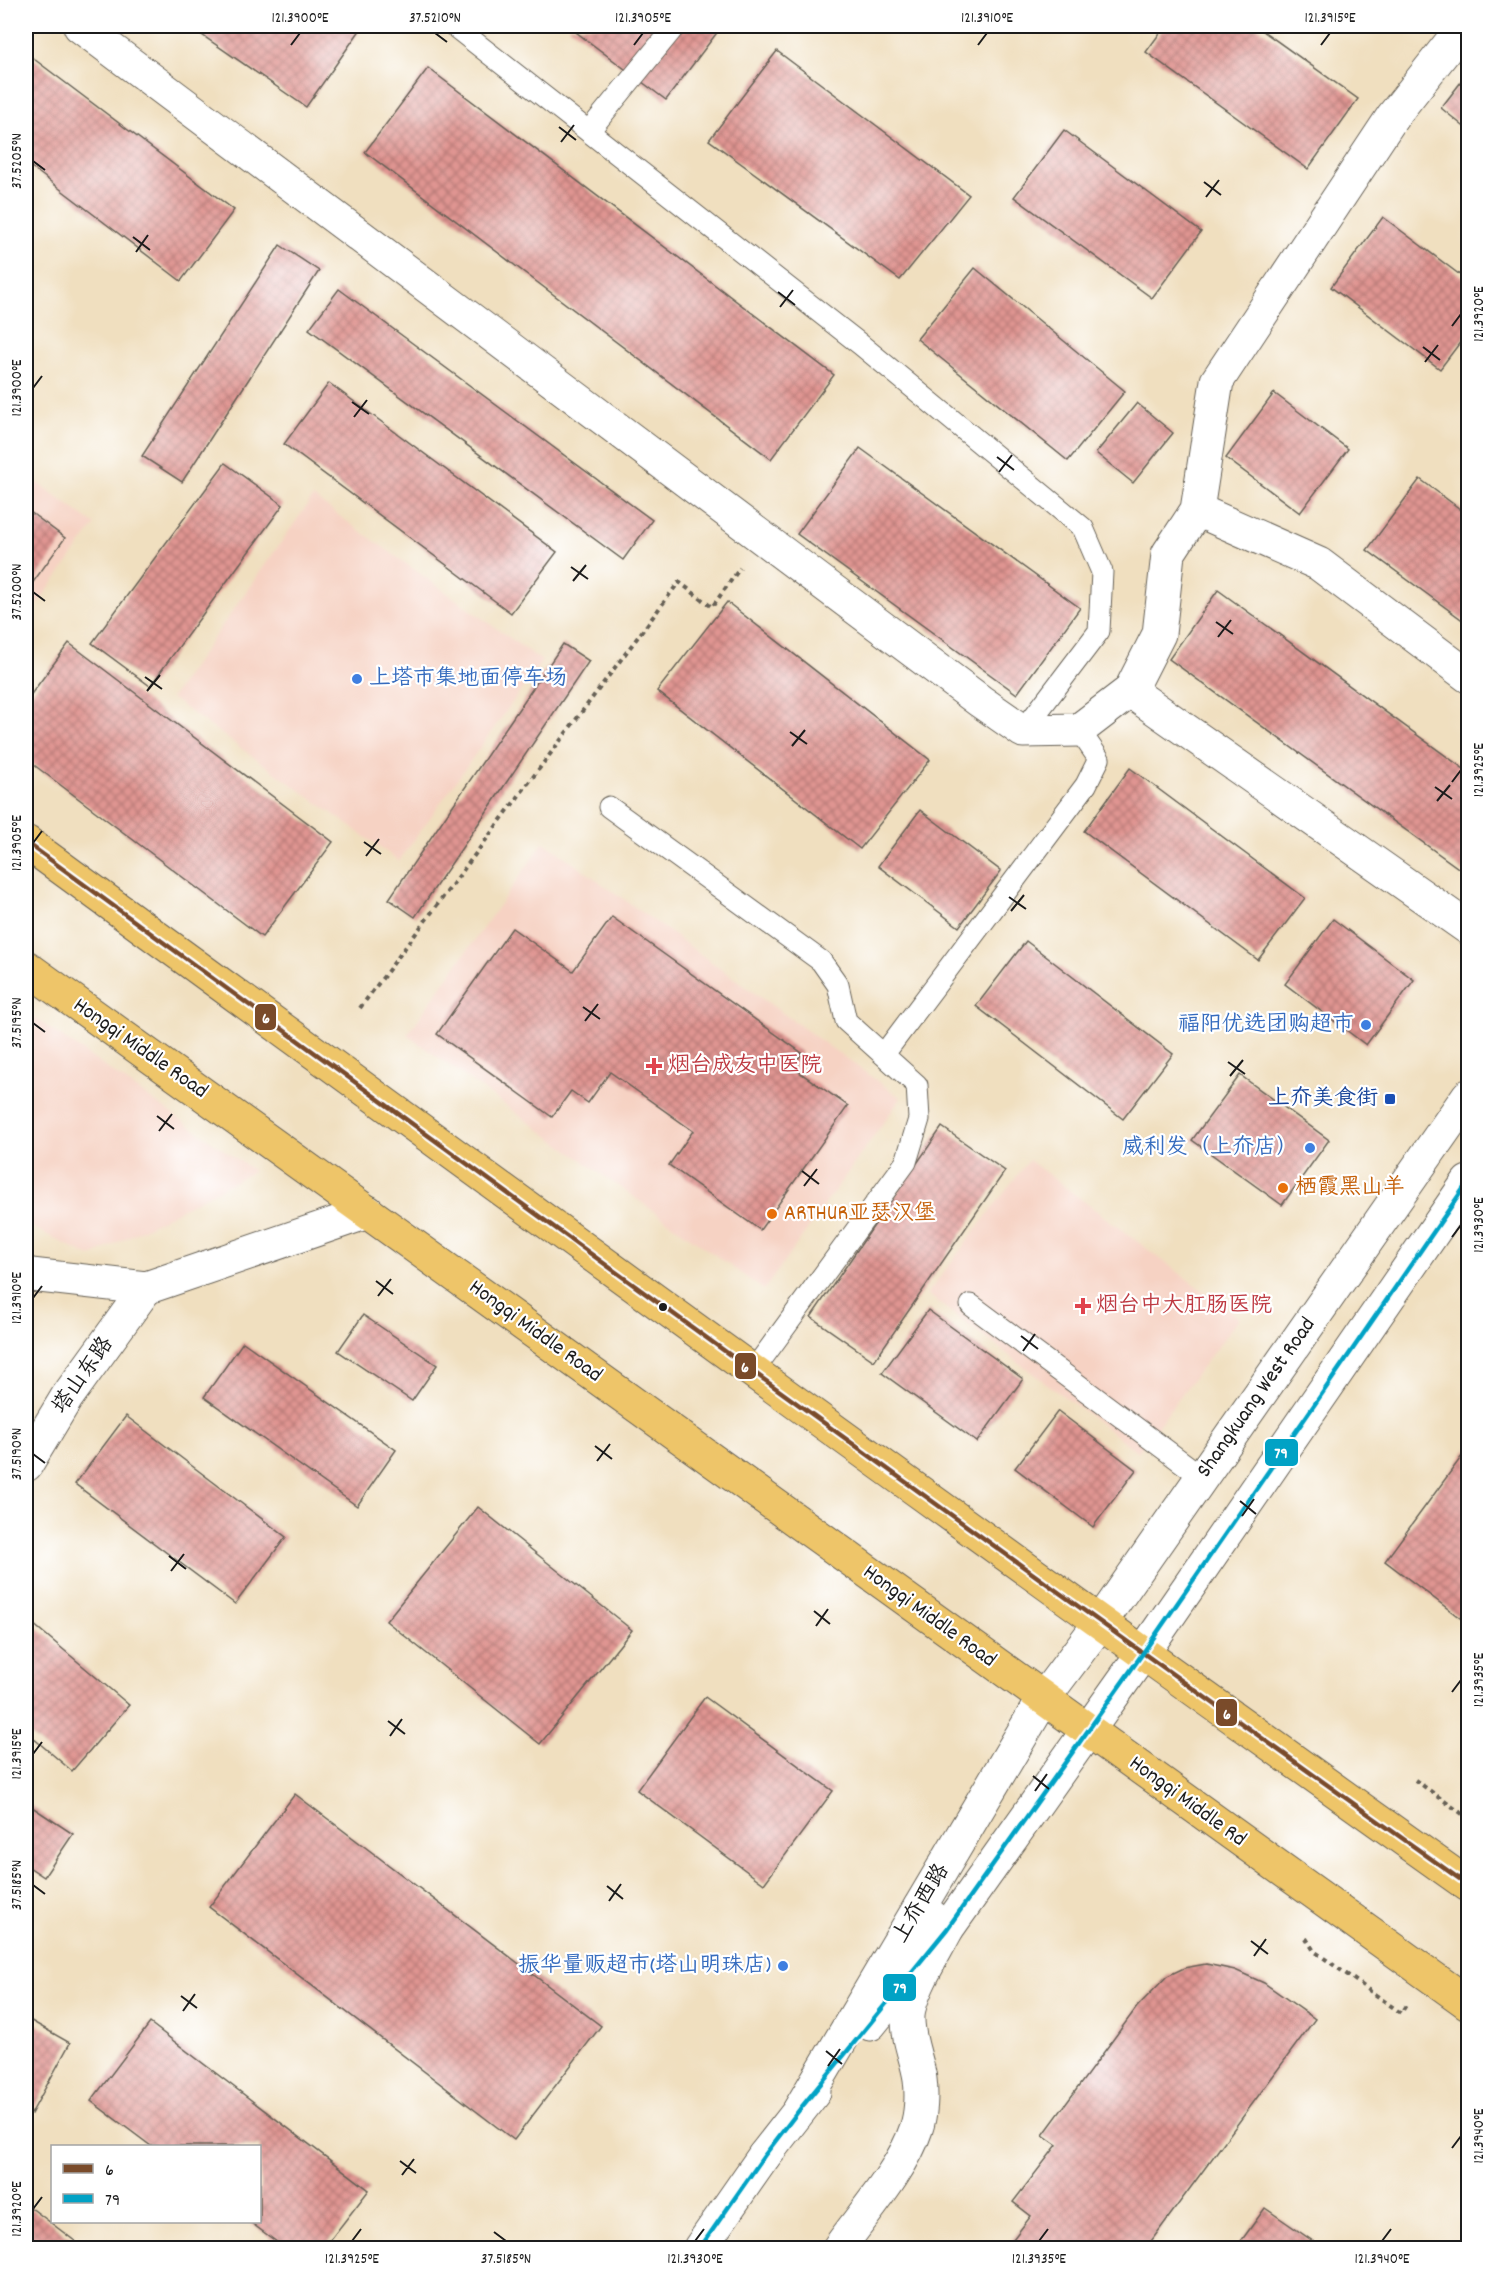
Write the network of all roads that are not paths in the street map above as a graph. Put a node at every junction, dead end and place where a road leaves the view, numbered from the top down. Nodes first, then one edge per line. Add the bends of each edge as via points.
1 (80, 26) edge
2 (454, 26) edge
3 (675, 26) edge
4 (1464, 26) edge
5 (589, 131) junction
6 (1197, 510) junction
7 (1468, 676) edge
8 (1130, 691) junction
9 (1079, 730) junction
10 (1023, 731) junction
11 (609, 807) dead end
12 (26, 842) edge
13 (1468, 928) edge
14 (26, 968) edge
15 (884, 1054) junction
16 (1468, 1096) edge
17 (1468, 1182) edge
18 (368, 1212) junction
19 (26, 1273) edge
20 (146, 1288) junction
21 (971, 1305) dead end
22 (753, 1371) junction
23 (26, 1465) edge
24 (1202, 1477) junction
25 (1100, 1623) junction
26 (1143, 1653) junction
27 (1043, 1699) junction
28 (1087, 1730) junction
29 (1468, 1885) edge
30 (920, 1907) junction
31 (947, 1929) junction
32 (1468, 2003) edge
33 (800, 2109) junction
34 (700, 2248) edge
35 (839, 2248) edge

1 - 10 street
2 - 5 lane
3 - 5 lane
4 - 6 street via 1393,116 1216,381
5 - 10 lane via 860,344 1083,528 1102,572 1099,631
6 - 7 street via 1319,564
6 - 8 street via 1168,554 1159,634
8 - 9 street
8 - 13 street
9 - 10 street
9 - 15 lane via 1099,759 1086,785
11 - 15 lane via 821,961 838,985 846,1021
12 - 22 main road
14 - 18 main road, Hongqi Middle Road
15 - 22 lane via 917,1085 919,1119 906,1162
16 - 24 street, Shangkuang West Road
17 - 26 street
18 - 20 street
18 - 27 main road, Hongqi Middle Road
19 - 20 street
20 - 23 street, 塔山东路 via 67,1397
21 - 24 lane
22 - 25 main road
24 - 25 street, Shangkuang West Road
25 - 26 main road
25 - 27 street, Shangkuang West Road
26 - 28 street, 上夼西路
26 - 29 main road
27 - 28 main road, Hongqi Middle Rd
27 - 30 street, 上夼西路
28 - 31 street, 上夼西路
28 - 32 main road, Hongqi Middle Rd
30 - 31 street
30 - 33 street, 上夼西路
31 - 33 street, 上夼西路
31 - 35 street via 908,2014 908,2035 920,2079 916,2129 899,2164
33 - 34 street, 上夼西路

